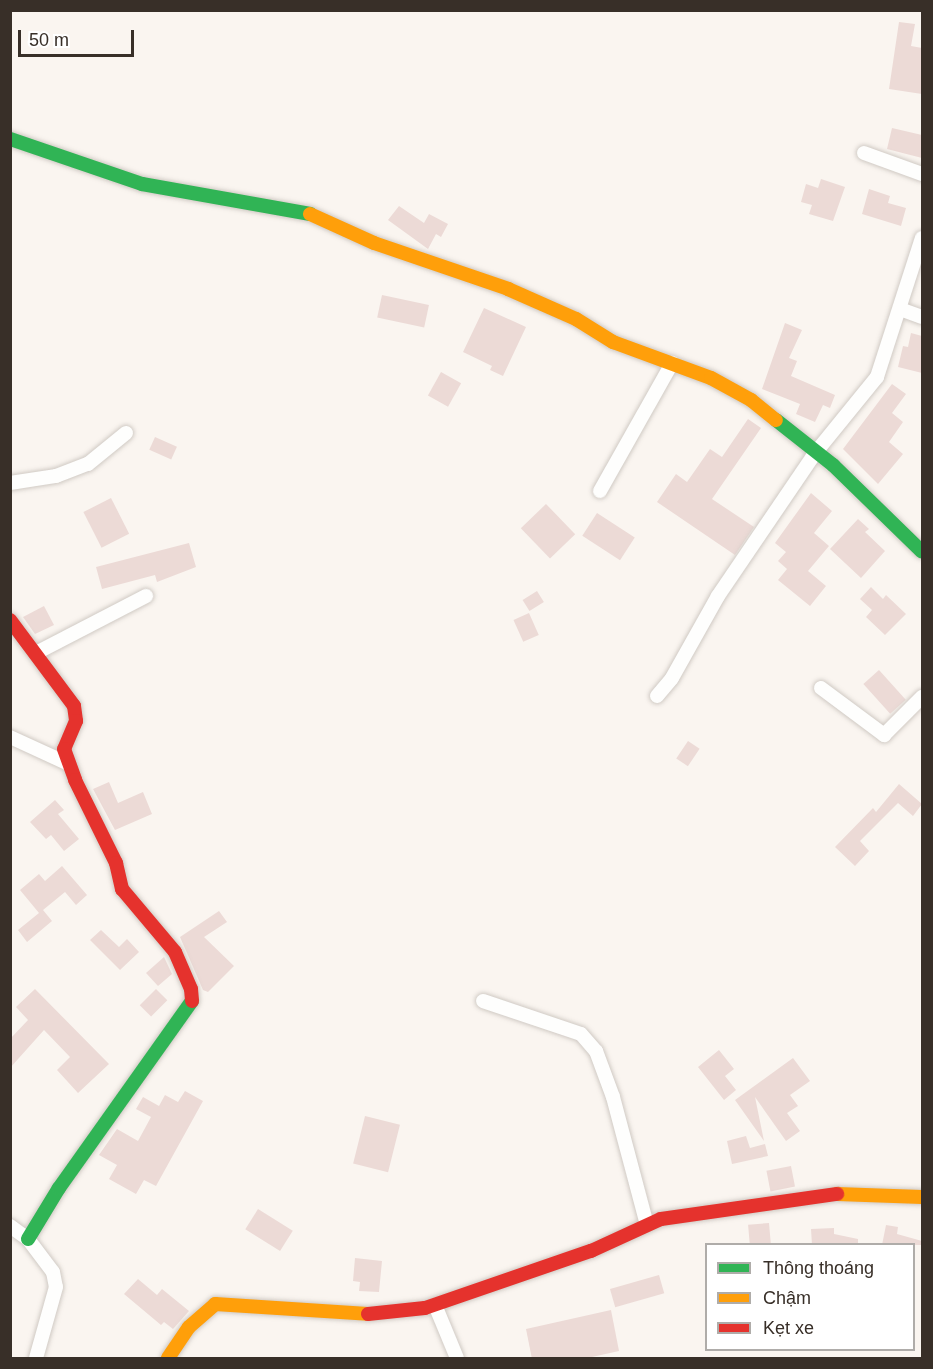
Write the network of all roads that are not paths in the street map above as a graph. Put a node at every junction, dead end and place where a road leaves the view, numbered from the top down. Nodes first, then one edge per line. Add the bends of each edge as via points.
1 (10, 139) edge
2 (864, 153) dead end
3 (922, 174) edge
4 (922, 238) edge
5 (900, 309) junction
6 (922, 317) edge
7 (672, 363) junction
8 (126, 432) dead end
9 (816, 452) junction
10 (10, 483) edge
11 (600, 491) dead end
12 (922, 552) edge
13 (146, 596) dead end
14 (10, 620) edge
15 (36, 653) junction
16 (820, 688) dead end
17 (657, 696) dead end
18 (922, 697) edge
19 (10, 737) edge
20 (69, 764) junction
21 (483, 1001) dead end
22 (922, 1197) edge
23 (647, 1225) junction
24 (10, 1226) edge
25 (28, 1239) junction
26 (435, 1305) junction
27 (36, 1359) edge
28 (168, 1359) edge
29 (457, 1359) edge

1 - 7 street via 142,184 301,210 374,243 508,289 576,319 613,342
2 - 3 street
4 - 5 street
5 - 6 street
5 - 9 street via 877,377
7 - 9 street via 751,400
7 - 11 street
8 - 10 street via 88,464 56,476
9 - 12 street
9 - 17 street via 718,596 672,678
13 - 15 street
14 - 15 street
15 - 20 street via 74,706 76,721 64,749
16 - 18 street via 884,735
19 - 20 street
20 - 25 street via 116,863 122,890 175,952 191,989 192,1004 59,1188
21 - 23 street via 581,1034 596,1051 613,1097
22 - 23 street via 856,1192 688,1213
23 - 26 street via 591,1251
24 - 25 street
25 - 27 street via 49,1265 56,1287
26 - 28 street via 376,1315 215,1304 189,1327
26 - 29 street

